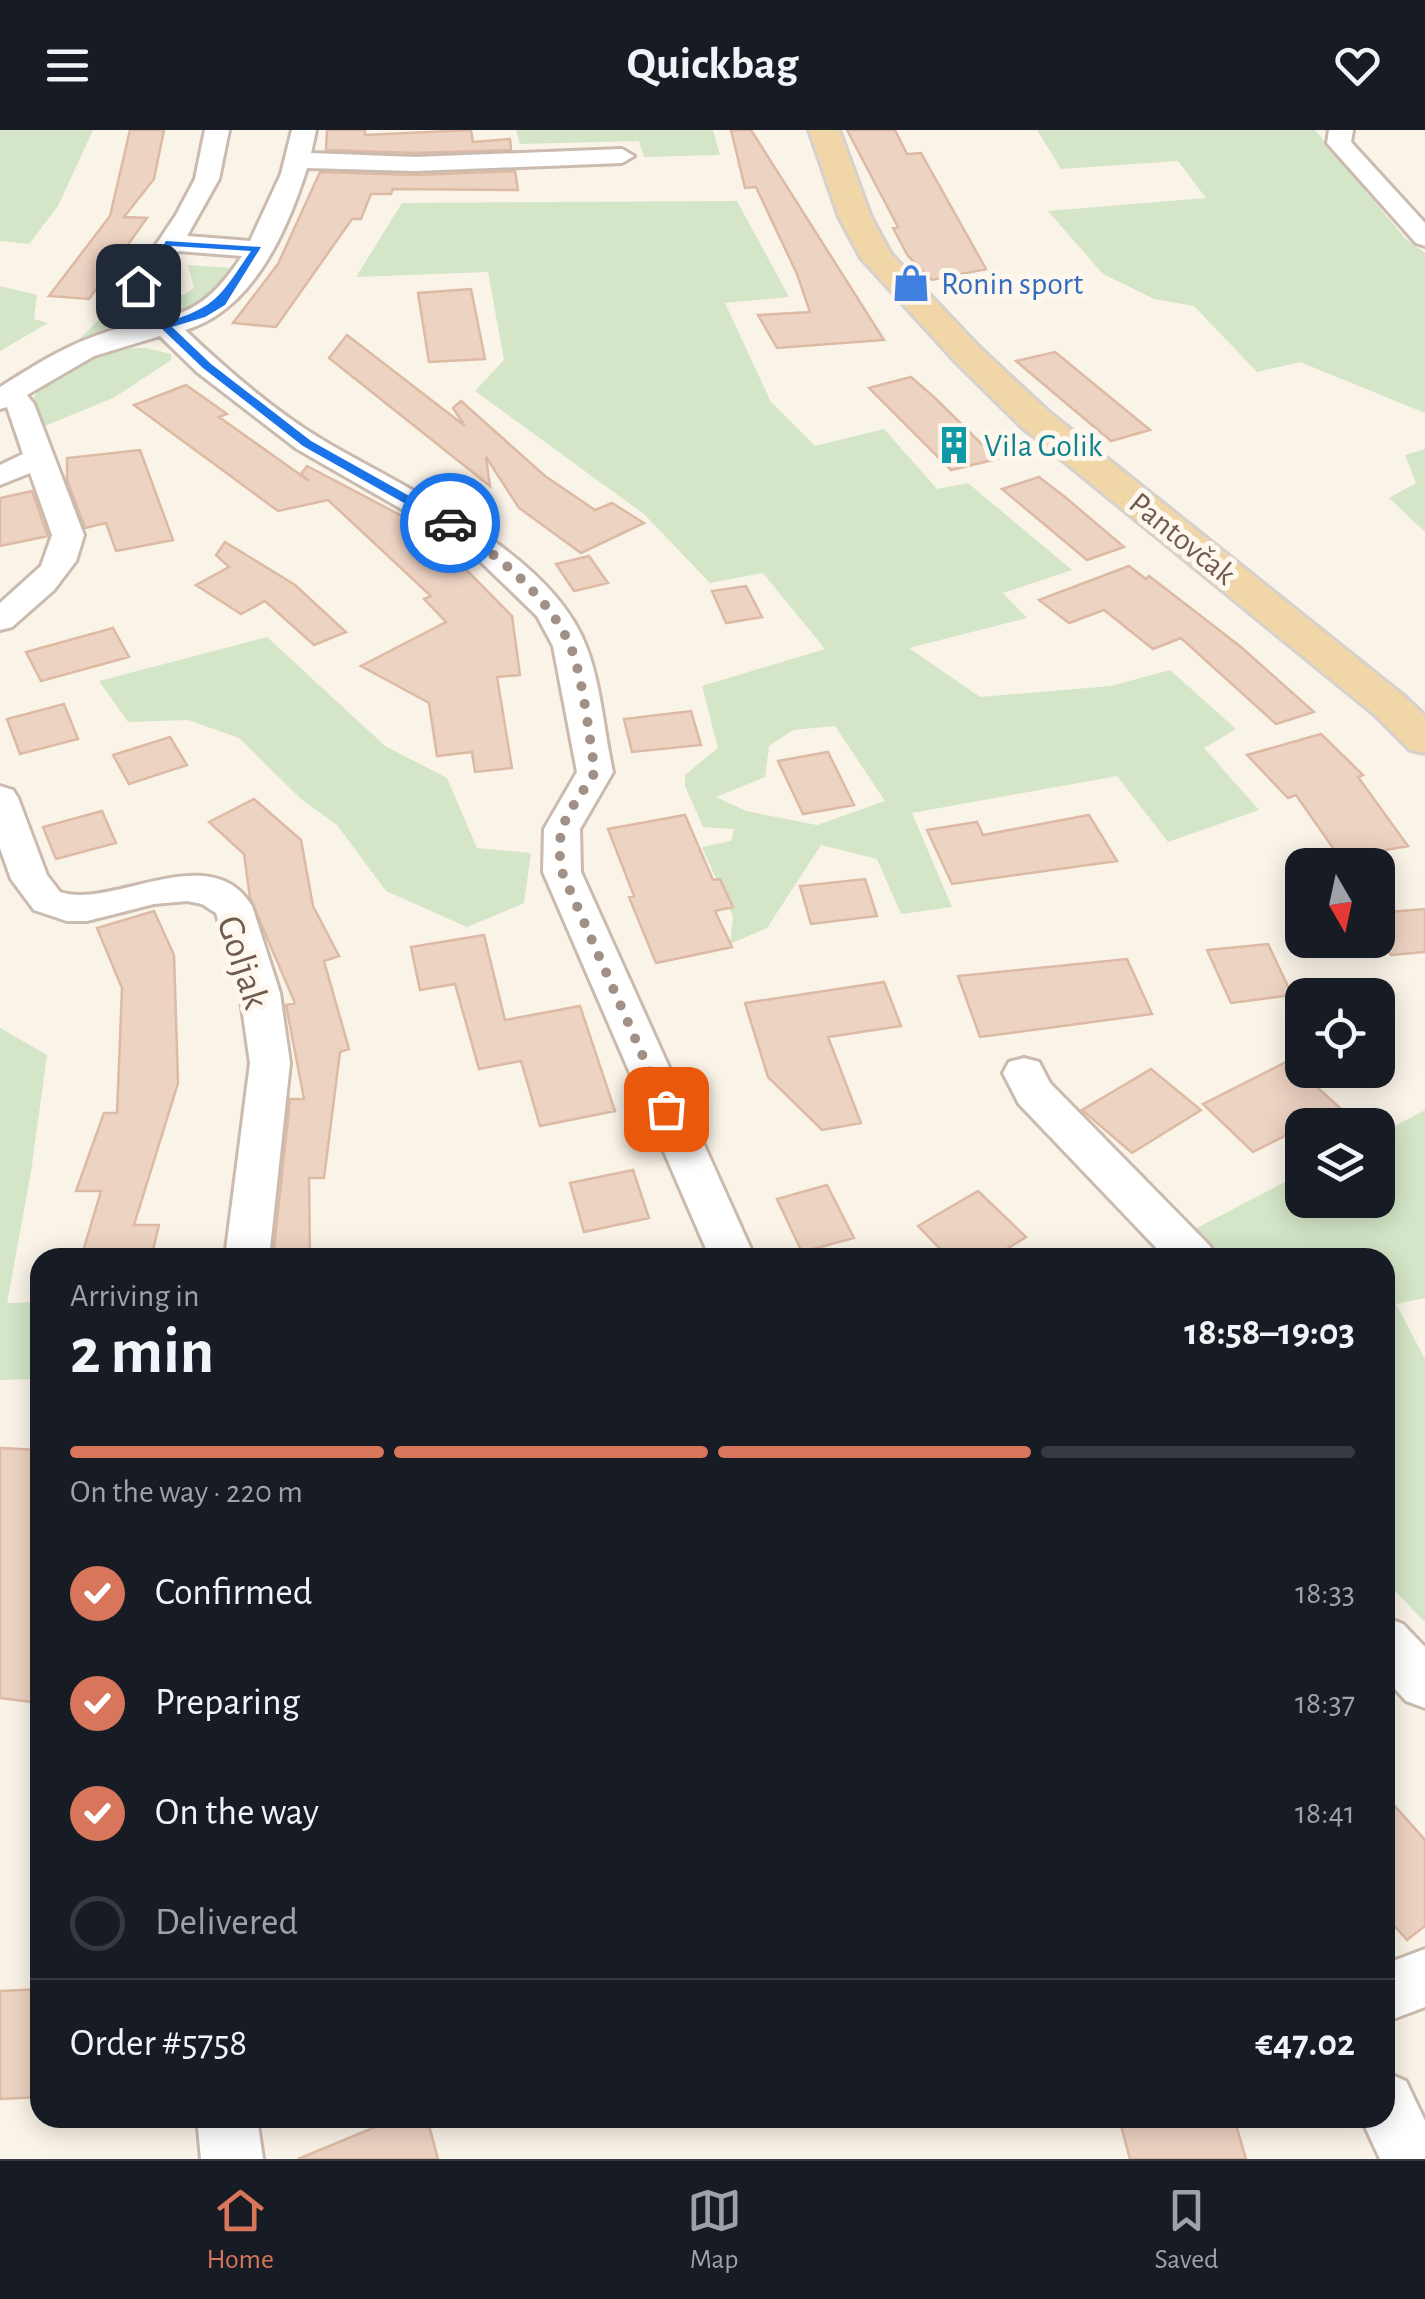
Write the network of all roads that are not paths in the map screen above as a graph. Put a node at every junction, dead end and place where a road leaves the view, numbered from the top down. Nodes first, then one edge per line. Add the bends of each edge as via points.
1 (217, 130) edge
2 (304, 130) edge
3 (824, 130) edge
4 (1341, 130) edge
5 (622, 156) dead end
6 (299, 160) junction
7 (1425, 238) edge
8 (170, 243) junction
9 (258, 249) junction
10 (134, 297) dead end
11 (165, 326) junction
12 (5, 396) edge
13 (40, 458) junction
14 (0, 476) edge
15 (0, 620) edge
16 (1425, 740) edge
17 (0, 798) edge
18 (1024, 1073) dead end
19 (248, 1248) edge
20 (730, 1248) edge
21 (1184, 1248) edge
22 (1395, 1652) edge
23 (1425, 1684) edge
24 (1425, 1978) edge
25 (1395, 1989) edge
26 (1395, 2124) edge
27 (228, 2128) edge
28 (232, 2159) edge
29 (1411, 2159) edge

1 - 8 street via 206,179
2 - 6 street
3 - 16 main road, Pantovčak via 855,217 878,258 968,355 1036,420
4 - 7 street via 1339,143
5 - 6 street via 414,164
6 - 9 street
8 - 9 street
8 - 10 street
9 - 11 street via 221,303
11 - 12 street via 75,353
11 - 20 street via 307,443 488,551 551,611 570,646 595,772 562,821 562,872
12 - 13 street via 20,404
13 - 14 street
13 - 15 street via 67,549 45,580
17 - 19 street, Goljak via 30,878 47,902 87,908 187,888 233,906 260,993 270,1062
18 - 21 street via 1034,1092
22 - 23 street
24 - 25 street
26 - 29 street
27 - 28 street

